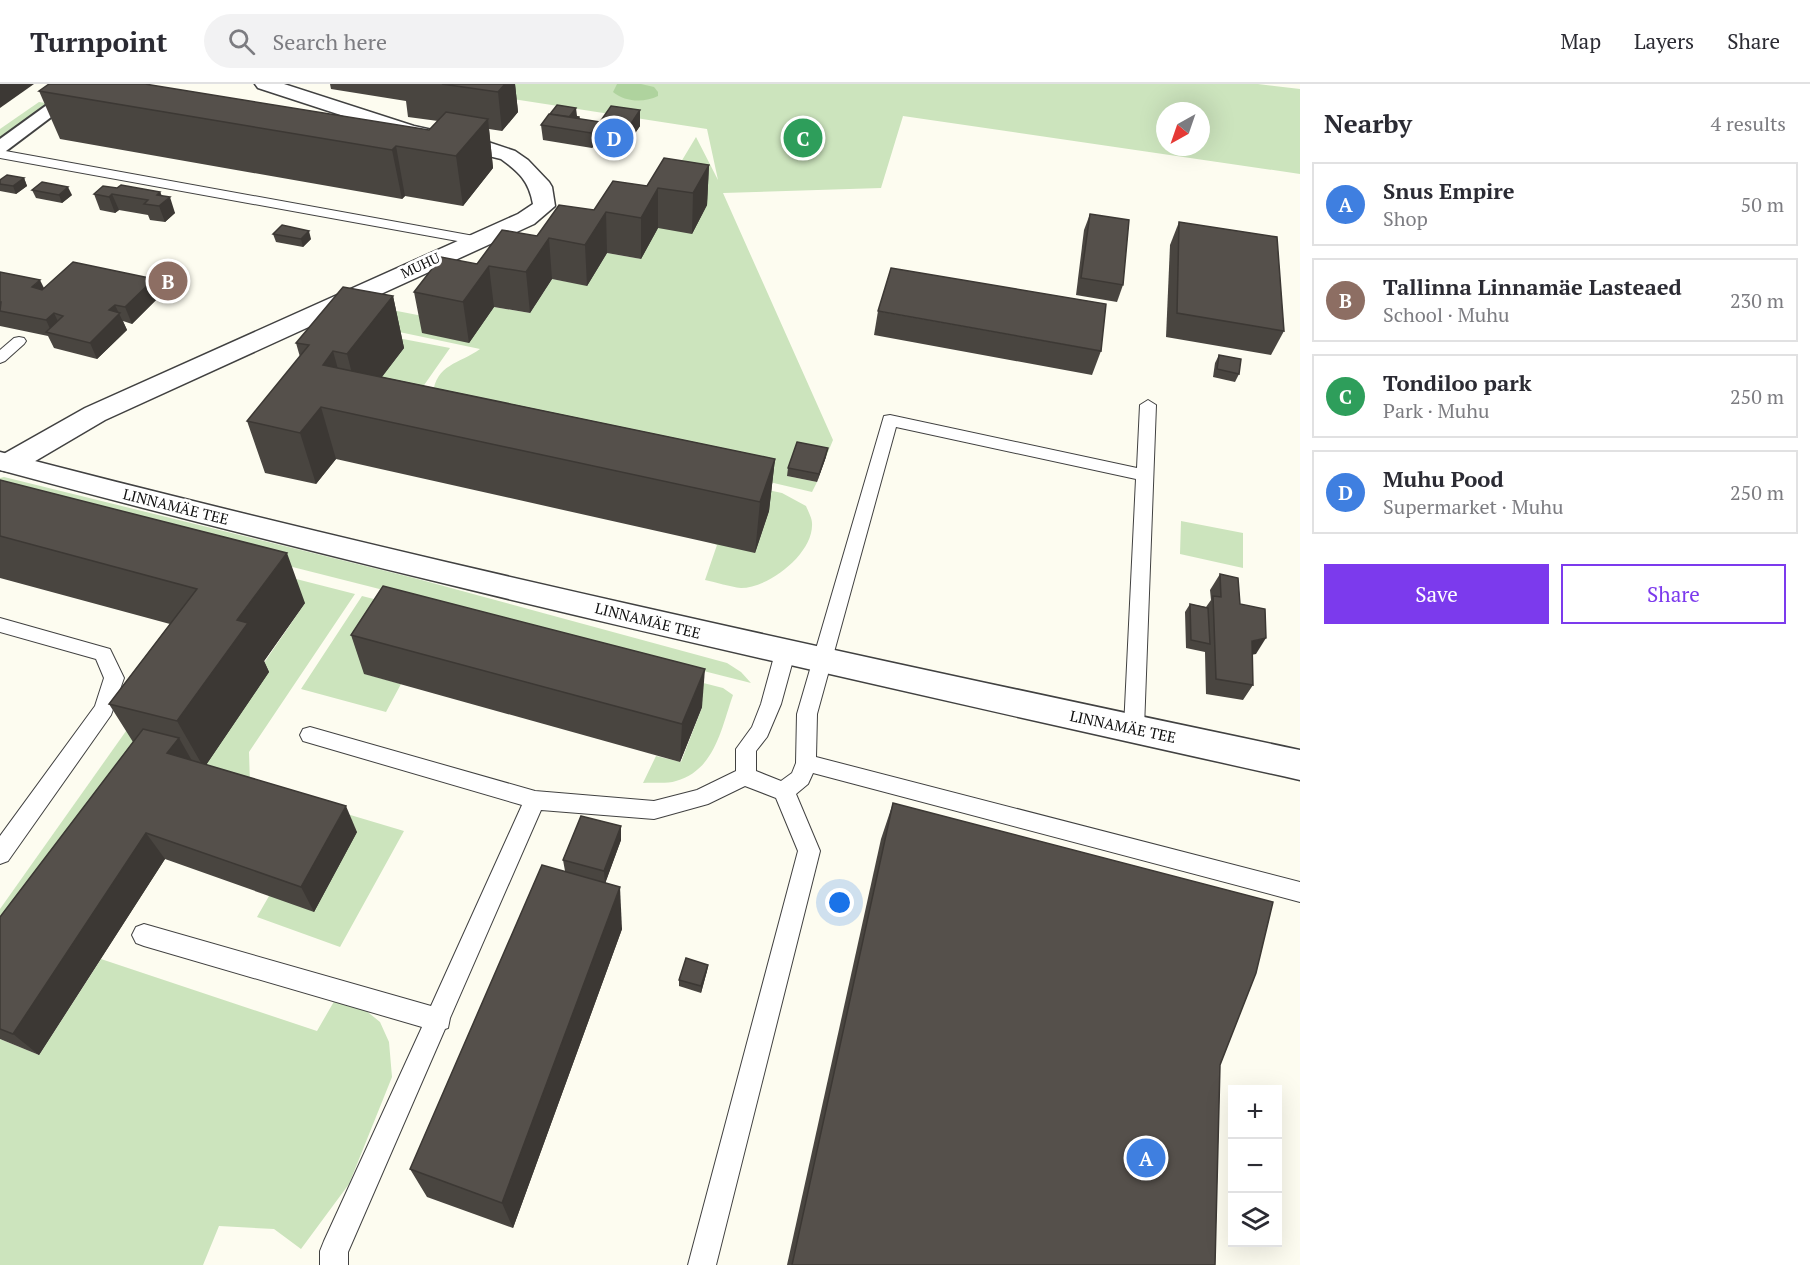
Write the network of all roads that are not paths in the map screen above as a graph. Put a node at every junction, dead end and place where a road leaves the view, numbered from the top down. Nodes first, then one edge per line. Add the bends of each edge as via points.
1 (87, 84) edge
2 (265, 84) edge
3 (0, 147) edge
4 (0, 154) edge
5 (474, 240) junction
6 (19, 341) dead end
7 (0, 358) edge
8 (1148, 405) dead end
9 (5, 462) edge
10 (1145, 475) junction
11 (0, 625) edge
12 (785, 653) junction
13 (822, 660) junction
14 (1134, 728) junction
15 (310, 735) dead end
16 (806, 764) junction
17 (1300, 765) edge
18 (746, 776) junction
19 (784, 790) junction
20 (535, 800) junction
21 (0, 854) edge
22 (1300, 892) edge
23 (144, 935) dead end
24 (439, 1020) junction
25 (334, 1265) edge
26 (702, 1265) edge

1 - 3 street
2 - 5 street, MUHU via 409,131 491,149 521,164 541,187 544,206 526,219
4 - 5 lane
5 - 9 street, MUHU via 95,414
6 - 7 lane
8 - 10 lane
9 - 12 street, LINNAMÄE TEE
10 - 13 lane via 890,420
10 - 14 lane
11 - 21 lane via 103,654 114,678 104,709
12 - 13 street, LINNAMÄE TEE
12 - 18 lane via 771,704 760,731 746,749
13 - 14 street, LINNAMÄE TEE
13 - 16 lane via 807,714
14 - 17 street, LINNAMÄE TEE
15 - 20 lane
16 - 19 lane via 801,778
16 - 22 lane
18 - 19 lane
18 - 20 lane via 701,798 654,810
19 - 26 lane via 809,851
20 - 24 lane
23 - 24 lane
24 - 25 lane via 334,1251

